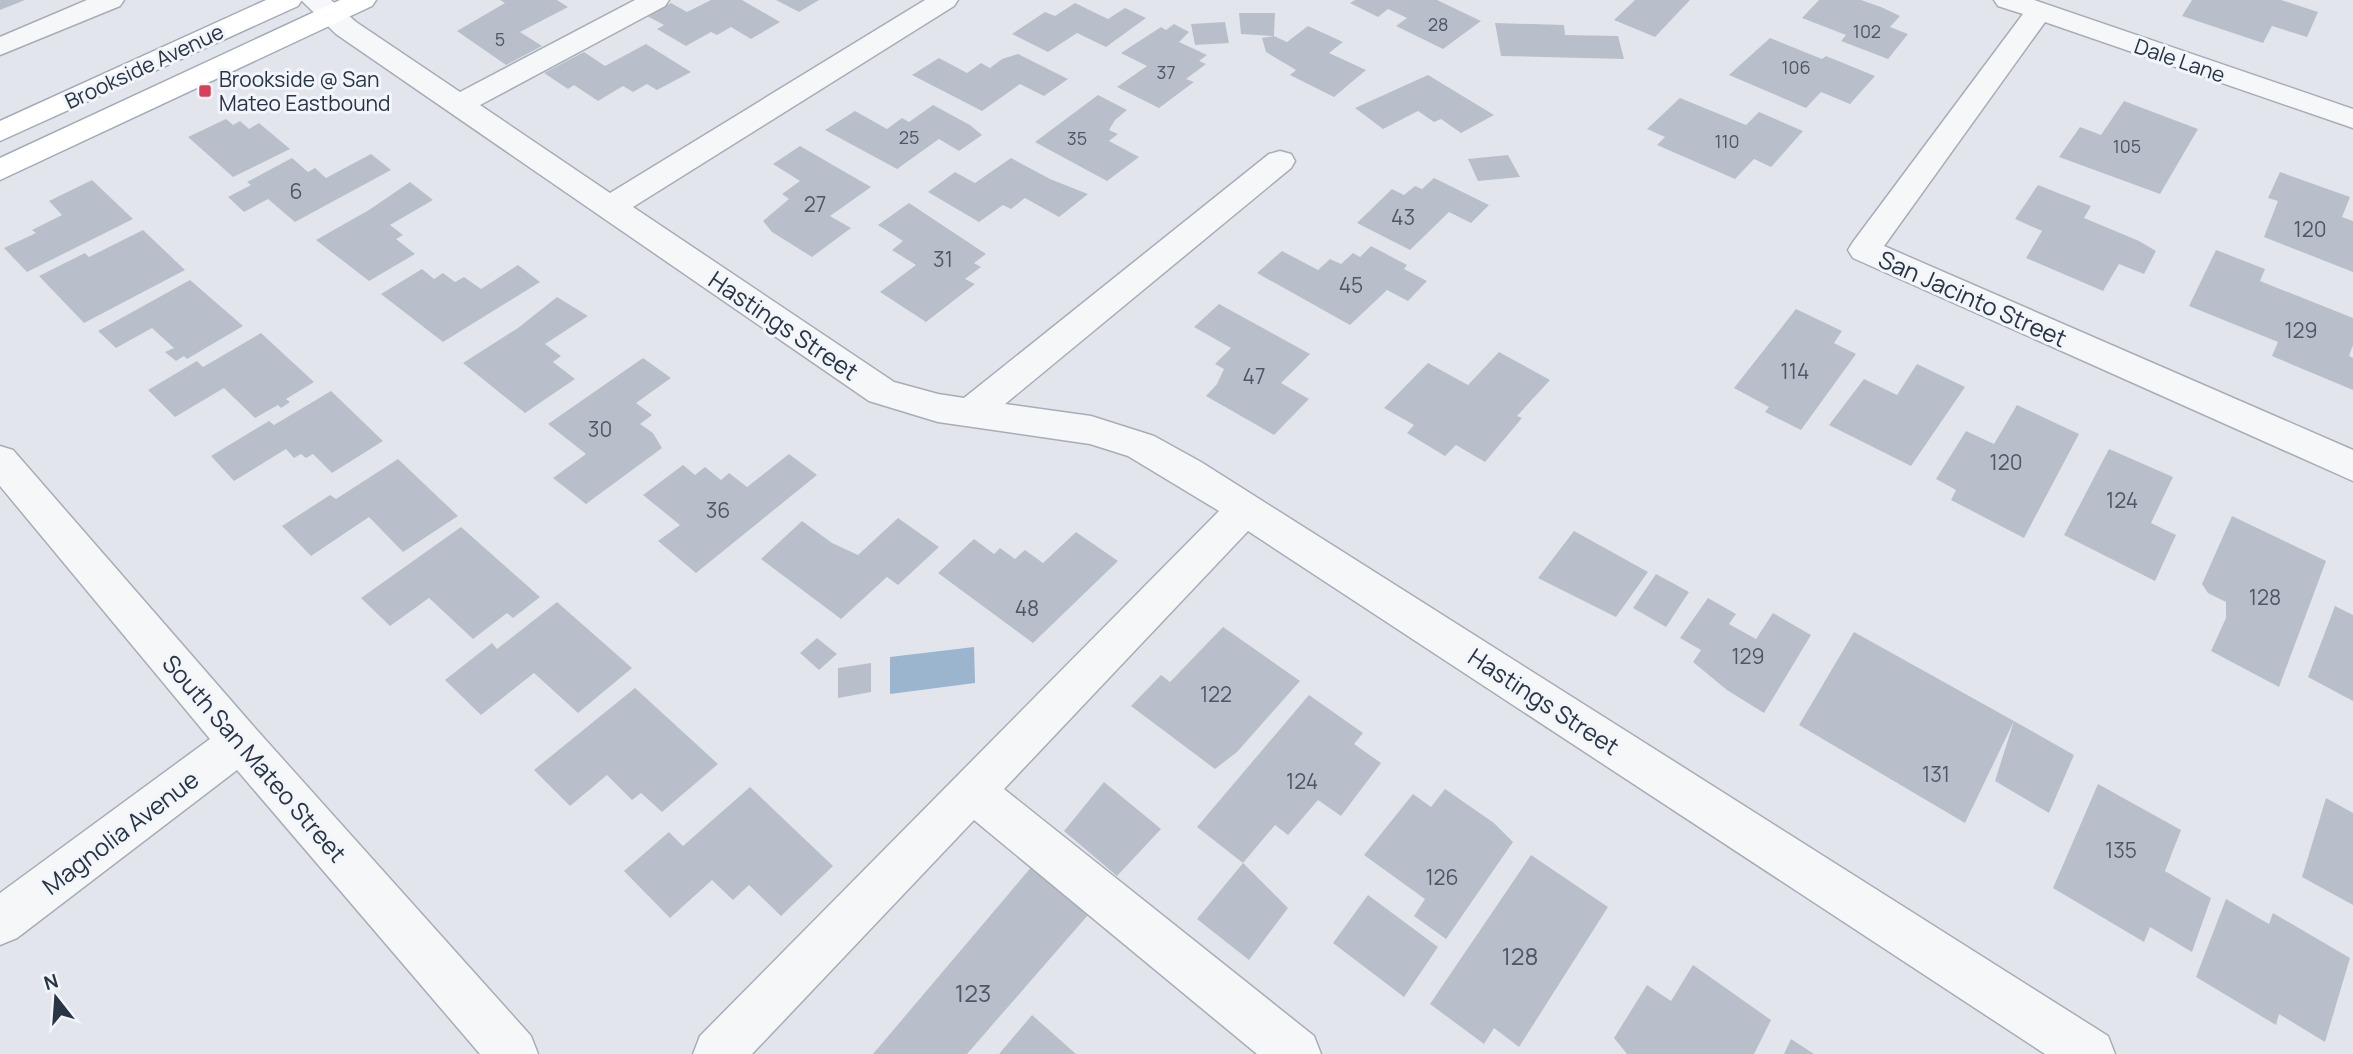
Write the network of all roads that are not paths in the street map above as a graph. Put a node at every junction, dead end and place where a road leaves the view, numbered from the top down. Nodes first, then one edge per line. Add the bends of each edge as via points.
1 (110, 0) edge
2 (288, 0) edge
3 (655, 0) edge
4 (944, 0) edge
5 (2008, 0) edge
6 (335, 5) edge
7 (2039, 11) junction
8 (0, 47) edge
9 (459, 104) junction
10 (2353, 119) edge
11 (0, 132) edge
12 (1280, 162) dead end
13 (0, 170) edge
14 (610, 207) junction
15 (971, 412) junction
16 (0, 460) edge
17 (2353, 466) edge
18 (1246, 508) junction
19 (240, 742) junction
20 (971, 790) junction
21 (0, 922) edge
22 (513, 1054) edge
23 (718, 1054) edge
24 (1296, 1054) edge
25 (2090, 1054) edge

1 - 8 street
2 - 11 main road, Brookside Avenue
3 - 9 street
4 - 14 street
5 - 7 street, Dale Lane
6 - 9 street, Hastings Street
6 - 13 main road, Brookside Avenue
7 - 10 street, Dale Lane
7 - 17 street, San Jacinto Street via 1864,250
9 - 14 street, Hastings Street
12 - 15 street
14 - 15 street, Hastings Street via 882,392
15 - 18 street, Hastings Street via 1091,430 1141,446
16 - 19 street, South San Mateo Street
18 - 20 street
18 - 25 street, Hastings Street
19 - 21 street, Magnolia Avenue
19 - 22 street, South San Mateo Street
20 - 23 street
20 - 24 street

